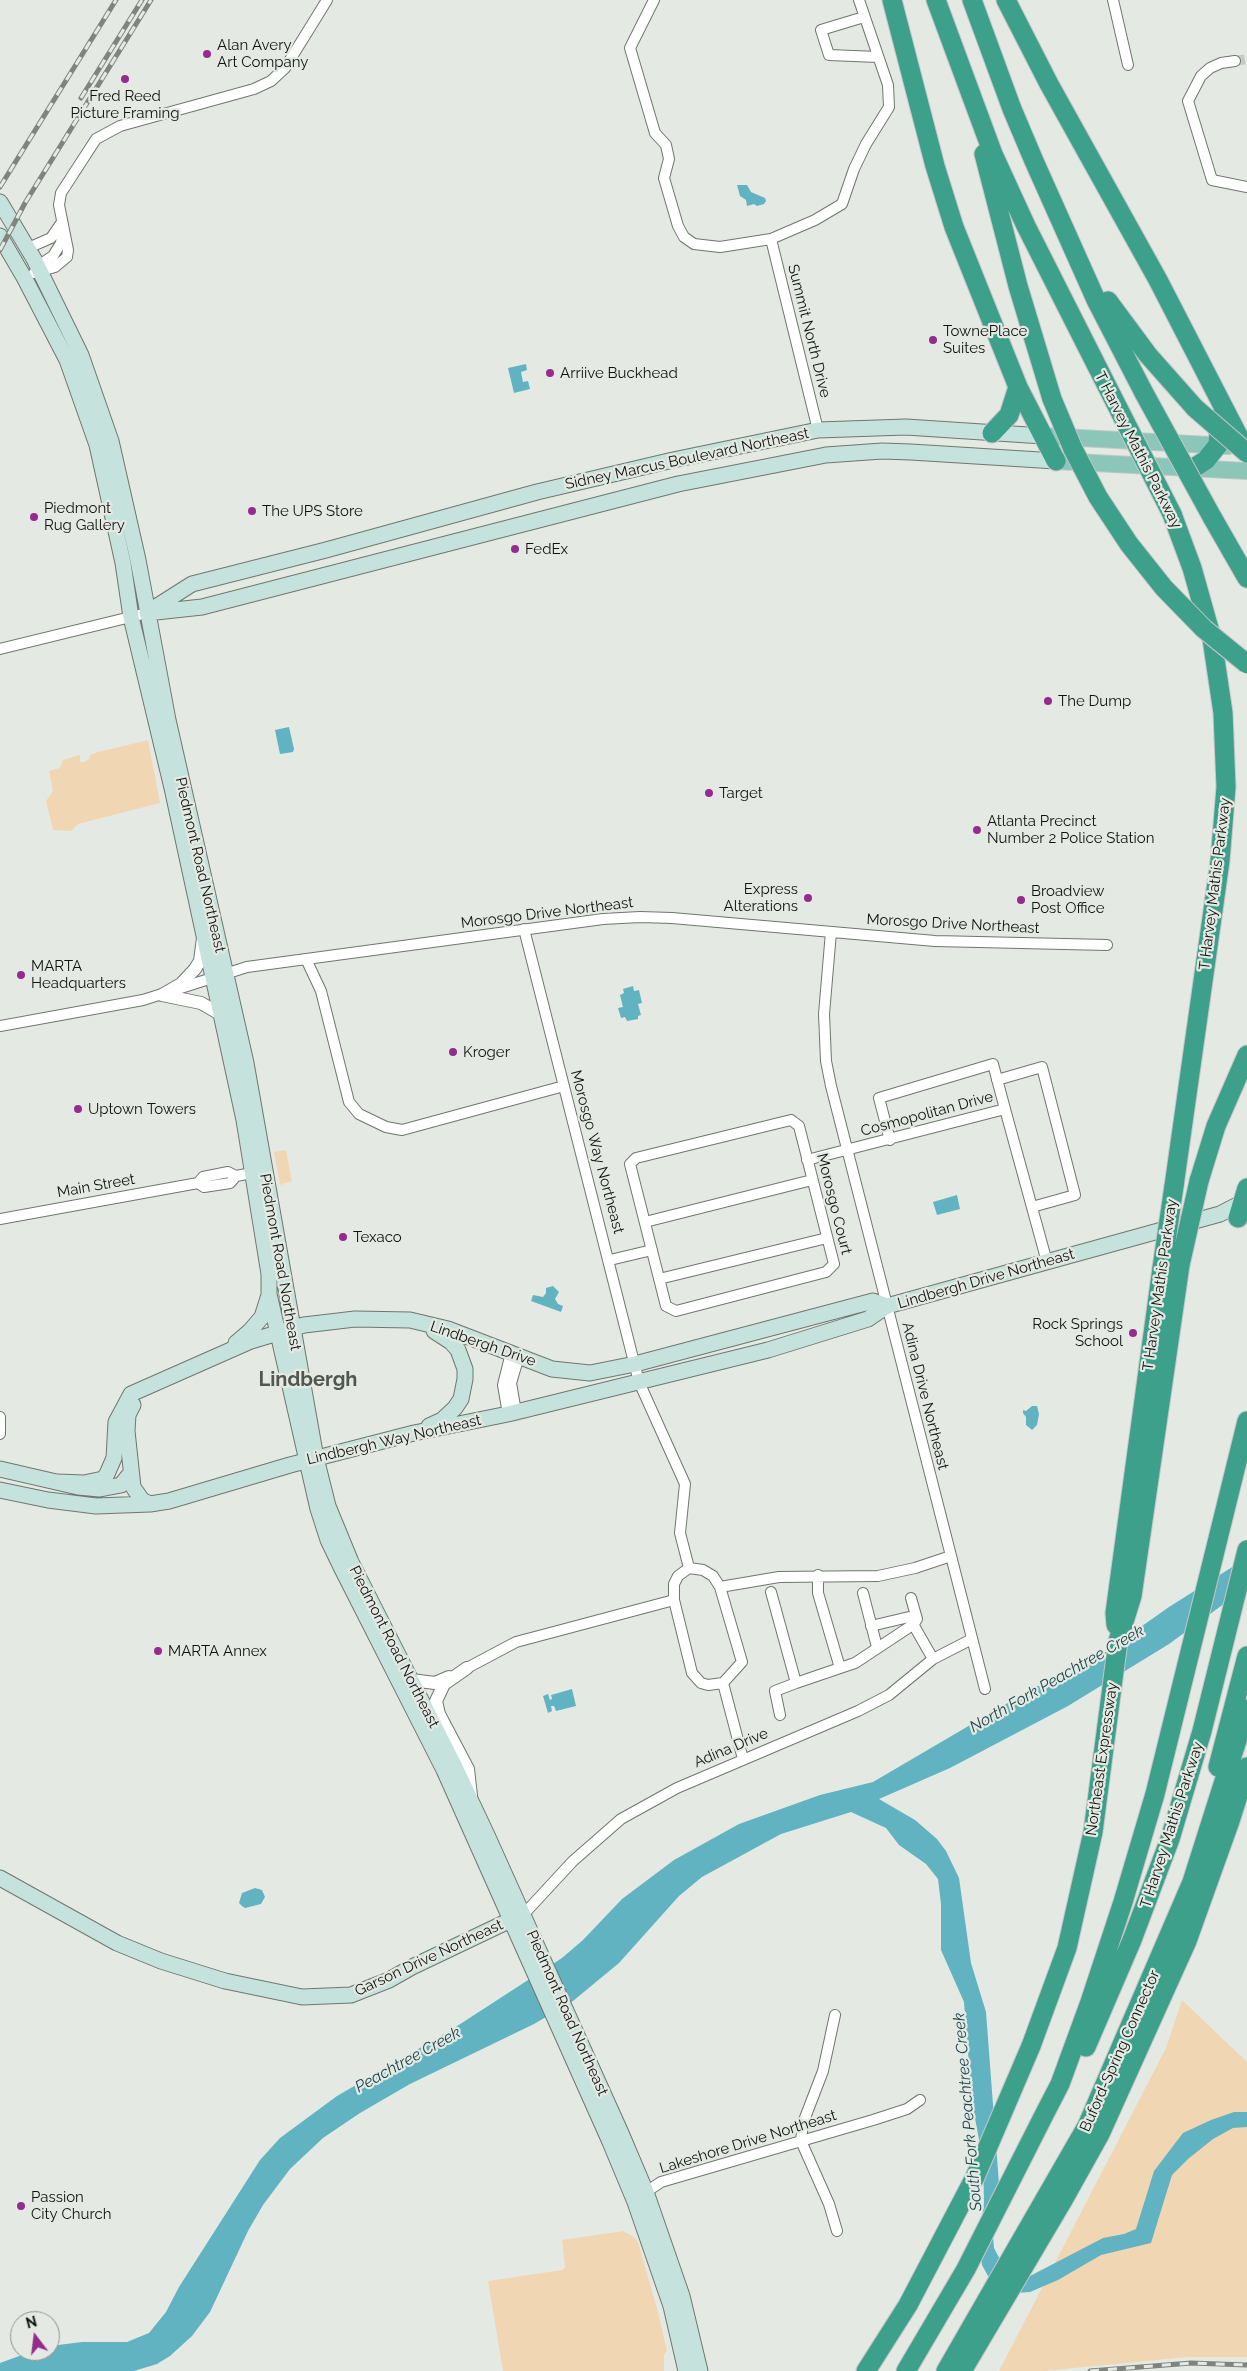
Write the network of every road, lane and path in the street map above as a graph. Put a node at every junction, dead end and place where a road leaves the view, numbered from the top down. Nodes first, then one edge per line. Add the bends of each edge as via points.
1 (327, 0) edge
2 (654, 0) edge
3 (859, 0) edge
4 (892, 0) edge
5 (936, 0) edge
6 (972, 0) edge
7 (1006, 0) edge
8 (1113, 0) edge
9 (864, 17) junction
10 (878, 57) junction
11 (1235, 61) tunnel mouth
12 (1128, 65) dead end
13 (964, 80) junction
14 (1247, 187) edge
15 (0, 202) edge
16 (63, 221) junction
17 (1065, 231) junction
18 (0, 236) edge
19 (771, 239) junction
20 (28, 248) junction
21 (40, 270) junction
22 (25, 279) junction
23 (1018, 387) junction
24 (1221, 400) junction
25 (818, 430) junction
26 (992, 433) junction
27 (1043, 436) junction
28 (1218, 445) junction
29 (1246, 449) edge
30 (1056, 461) junction
31 (1192, 469) junction
32 (1247, 471) edge
33 (1247, 578) edge
34 (147, 613) junction
35 (131, 617) junction
36 (0, 648) edge
37 (1247, 664) edge
38 (524, 929) junction
39 (832, 932) junction
40 (203, 937) junction
41 (1106, 945) dead end
42 (306, 959) junction
43 (218, 977) junction
44 (162, 995) junction
45 (220, 1014) junction
46 (0, 1026) edge
47 (1247, 1054) edge
48 (997, 1080) junction
49 (564, 1086) junction
50 (1005, 1109) junction
51 (890, 1140) junction
52 (848, 1151) junction
53 (807, 1160) junction
54 (252, 1173) junction
55 (812, 1180) junction
56 (1244, 1205) edge
57 (1032, 1207) junction
58 (0, 1219) edge
59 (645, 1222) junction
60 (827, 1238) junction
61 (652, 1250) junction
62 (610, 1260) junction
63 (1047, 1262) junction
64 (1171, 1266) junction
65 (659, 1280) junction
66 (268, 1294) junction
67 (886, 1306) junction
68 (410, 1320) junction
69 (293, 1329) junction
70 (277, 1333) junction
71 (227, 1350) junction
72 (515, 1355) junction
73 (635, 1364) junction
74 (639, 1382) junction
75 (143, 1387) junction
76 (512, 1413) junction
77 (0, 1417) edge
78 (1247, 1421) edge
79 (414, 1433) junction
80 (0, 1434) edge
81 (310, 1460) junction
82 (0, 1469) edge
83 (130, 1474) junction
84 (57, 1482) junction
85 (0, 1490) edge
86 (150, 1504) junction
87 (1247, 1550) edge
88 (950, 1556) junction
89 (689, 1568) junction
90 (818, 1575) junction
91 (720, 1587) junction
92 (771, 1592) dead end
93 (863, 1593) dead end
94 (911, 1598) dead end
95 (674, 1600) junction
96 (914, 1624) junction
97 (871, 1626) junction
98 (972, 1639) junction
99 (1118, 1641) junction
100 (877, 1647) junction
101 (1247, 1656) edge
102 (932, 1659) junction
103 (467, 1668) junction
104 (840, 1668) junction
105 (411, 1680) junction
106 (722, 1683) junction
107 (796, 1683) junction
108 (985, 1689) dead end
109 (1247, 1710) edge
110 (780, 1715) dead end
111 (743, 1759) junction
112 (1247, 1767) edge
113 (472, 1803) junction
114 (0, 1878) edge
115 (517, 1917) junction
116 (1164, 1953) junction
117 (835, 2015) dead end
118 (577, 2054) junction
119 (1060, 2084) junction
120 (920, 2100) dead end
121 (801, 2141) junction
122 (646, 2192) junction
123 (1055, 2200) junction
124 (837, 2231) dead end
125 (686, 2371) edge
126 (700, 2371) edge
127 (866, 2371) edge
128 (906, 2371) edge
129 (946, 2371) edge
130 (962, 2371) edge

1 - 16 street via 285,68 271,81 254,90 120,126 96,140 61,193 59,205
2 - 19 street via 630,48 654,133 666,145 669,159 664,178 678,226 694,244 720,247
3 - 9 street
4 - 23 highway via 950,215
5 - 13 highway, T Harvey Mathis Parkway
6 - 17 highway, T Harvey Mathis Parkway via 1012,109
7 - 24 highway
8 - 12 street
9 - 10 street
9 - 10 street via 821,30 829,55
10 - 19 street via 888,85 889,107 866,144 842,204
11 - 14 street via 1210,68 1201,76 1188,101 1212,180
13 - 37 highway, bridge via 1018,286 1052,398 1073,449 1129,544 1164,588 1204,629
13 - 64 highway, T Harvey Mathis Parkway, bridge via 1026,226 1172,514 1192,568 1212,640 1223,713 1226,787 1220,861 1174,1186
15 - 20 main road, Piedmont Road Northeast
16 - 20 street via 51,238
16 - 21 street via 61,243
17 - 29 highway, bridge via 1120,319 1148,355 1195,408
17 - 33 highway, T Harvey Mathis Parkway, bridge via 1144,393
18 - 22 main road, Piedmont Road Northeast
19 - 25 street, Summit North Drive
20 - 21 main road, Piedmont Road Northeast
21 - 22 street
21 - 34 main road, Piedmont Road Northeast via 81,355 111,441
22 - 35 main road, Piedmont Road Northeast via 67,360 97,445 123,563
23 - 26 highway via 1009,415
23 - 27 highway
24 - 28 highway
24 - 29 highway
25 - 26 main road, Sidney Marcus Boulevard Northeast via 882,427
25 - 34 main road, Sidney Marcus Boulevard Northeast via 537,492 192,584
26 - 27 main road, Sidney Marcus Boulevard Northeast
27 - 28 main road, Sidney Marcus Boulevard Northeast
27 - 30 highway
28 - 29 main road, Sidney Marcus Boulevard Northeast
28 - 31 highway via 1206,460
30 - 31 main road, Sidney Marcus Boulevard Northeast
30 - 34 main road, Sidney Marcus Boulevard Northeast via 910,452 826,455 651,491 202,607
31 - 32 main road, Sidney Marcus Boulevard Northeast
34 - 35 street, Sidney Marcus Boulevard Northeast
34 - 43 main road, Piedmont Road Northeast
35 - 36 street, Sidney Marcus Boulevard Northeast
35 - 40 main road, Piedmont Road Northeast
38 - 39 street, Morosgo Drive Northeast via 640,917
38 - 42 street, Morosgo Drive Northeast
38 - 49 street, Morosgo Way Northeast
39 - 41 street, Morosgo Drive Northeast via 934,941
39 - 52 street, Adina Drive Northeast via 824,1038 831,1086
40 - 43 main road, Piedmont Road Northeast
40 - 44 street via 200,961 195,969 181,984
42 - 43 street, Morosgo Drive Northeast via 247,967
42 - 49 street via 321,992 349,1102 359,1114 386,1127 402,1130
43 - 44 street, Morosgo Drive Northeast
43 - 45 main road, Piedmont Road Northeast
43 - 69 main road, Piedmont Road Northeast via 252,1095
44 - 45 street via 201,1003
44 - 46 street, Morosgo Drive Northeast
45 - 54 main road, Piedmont Road Northeast via 244,1120
47 - 64 highway, Northeast Expressway, bridge via 1216,1126
48 - 50 street
48 - 51 street via 993,1064 879,1098
48 - 57 street via 1042,1067 1076,1195
49 - 62 street, Morosgo Way Northeast
50 - 51 street, Cosmopolitan Drive
50 - 57 street, Cosmopolitan Drive
51 - 52 street, Cosmopolitan Drive
52 - 53 street, Cosmopolitan Drive
52 - 67 street, Adina Drive Northeast
53 - 55 street, Morosgo Court
53 - 59 street, Morosgo Court via 798,1126 791,1120 636,1158 630,1164
54 - 58 street, Main Street via 202,1176 198,1183
54 - 66 main road, Piedmont Road Northeast via 269,1274
55 - 59 street
55 - 60 street, Morosgo Court
56 - 63 main road, Lindbergh Drive Northeast
57 - 63 street, Cosmopolitan Drive
59 - 61 street, Morosgo Court
60 - 65 street
60 - 65 street, Morosgo Court via 834,1264 826,1272 676,1311 666,1306
61 - 62 street
61 - 65 street, Morosgo Court
62 - 73 street, Morosgo Way Northeast
63 - 67 main road, Lindbergh Drive Northeast
64 - 99 highway, Northeast Expressway via 1132,1596
64 - 99 highway, T Harvey Mathis Parkway via 1115,1613
66 - 70 main road, Piedmont Road Northeast
66 - 71 main road via 262,1317
67 - 73 main road, Lindbergh Drive via 873,1301
67 - 74 main road, Lindbergh Drive Northeast via 868,1319 776,1347
67 - 88 street, Adina Drive Northeast
68 - 69 main road, Lindbergh Drive via 355,1319
68 - 72 main road, Lindbergh Drive via 448,1330
68 - 79 main road via 451,1342 462,1359 465,1379 461,1399 454,1408 442,1420
69 - 70 main road, Lindbergh Drive
69 - 81 main road, Piedmont Road Northeast
70 - 71 main road, Lindbergh Drive
70 - 81 main road, Piedmont Road Northeast
71 - 75 main road, Lindbergh Drive
72 - 73 main road, Lindbergh Drive via 552,1369 582,1373
72 - 76 street via 510,1383
73 - 74 street, Morosgo Way Northeast
74 - 76 main road, Lindbergh Way Northeast
74 - 89 street, Morosgo Way Northeast via 685,1484 680,1533
75 - 83 main road via 127,1422
75 - 84 main road, Lindbergh Drive via 124,1403 116,1422 114,1458 103,1479 84,1483
76 - 79 main road, Lindbergh Way Northeast
77 - 80 street
78 - 119 highway via 1155,1794 1123,1902
79 - 81 main road, Lindbergh Way Northeast
81 - 86 main road, Lindbergh Way Northeast
81 - 105 main road, Piedmont Road Northeast via 338,1536
81 - 115 main road, Piedmont Road Northeast via 328,1540
82 - 84 main road, Lindbergh Drive
83 - 84 main road, Lindbergh Drive via 121,1485 108,1488
83 - 86 main road via 134,1491
85 - 86 main road via 96,1506
87 - 119 highway, T Harvey Mathis Parkway via 1187,1786 1152,1890 1085,2048
88 - 90 street via 878,1576
88 - 98 street, Adina Drive Northeast
89 - 91 street via 708,1573
89 - 95 street via 678,1576 674,1584
90 - 91 street via 779,1577
90 - 104 street via 818,1593
91 - 106 street via 742,1662
92 - 107 street
93 - 97 street
94 - 96 street via 917,1620
95 - 103 street via 516,1642
95 - 106 street via 692,1673 701,1683
96 - 97 street via 909,1617
96 - 100 street
96 - 102 street
97 - 100 street
98 - 102 street, Adina Drive
98 - 108 street, Adina Drive Northeast
99 - 127 highway, Northeast Expressway via 1093,1832 1067,1948 1031,2046 975,2177 908,2305
100 - 104 street via 855,1663
101 - 116 highway
102 - 111 street, Adina Drive via 881,1699
103 - 105 street via 435,1683
103 - 113 street via 444,1684 436,1701 439,1714 468,1769
104 - 107 street
105 - 113 main road, Piedmont Road Northeast
106 - 111 street
107 - 110 street via 775,1690
109 - 116 highway, Buford-Spring Connector via 1192,1882
111 - 115 street, Adina Drive via 676,1788 621,1819
112 - 123 highway, Buford-Spring Connector via 1187,1941 1100,2134
113 - 115 main road, Piedmont Road Northeast
114 - 115 main road, Garson Drive Northeast via 117,1943 161,1961 225,1981 302,1998 351,1995 389,1980
115 - 118 main road, Piedmont Road Northeast
116 - 123 highway, Buford-Spring Connector
117 - 121 street
118 - 122 main road, Piedmont Road Northeast
118 - 125 main road, Piedmont Road Northeast via 635,2202 671,2306
119 - 128 highway via 958,2284
120 - 121 street, Lakeshore Drive Northeast via 908,2109
121 - 122 street, Lakeshore Drive Northeast via 666,2180
121 - 124 street via 829,2204
122 - 126 main road, Piedmont Road Northeast via 682,2296
123 - 129 highway, Buford-Spring Connector
123 - 130 highway, Buford-Spring Connector

